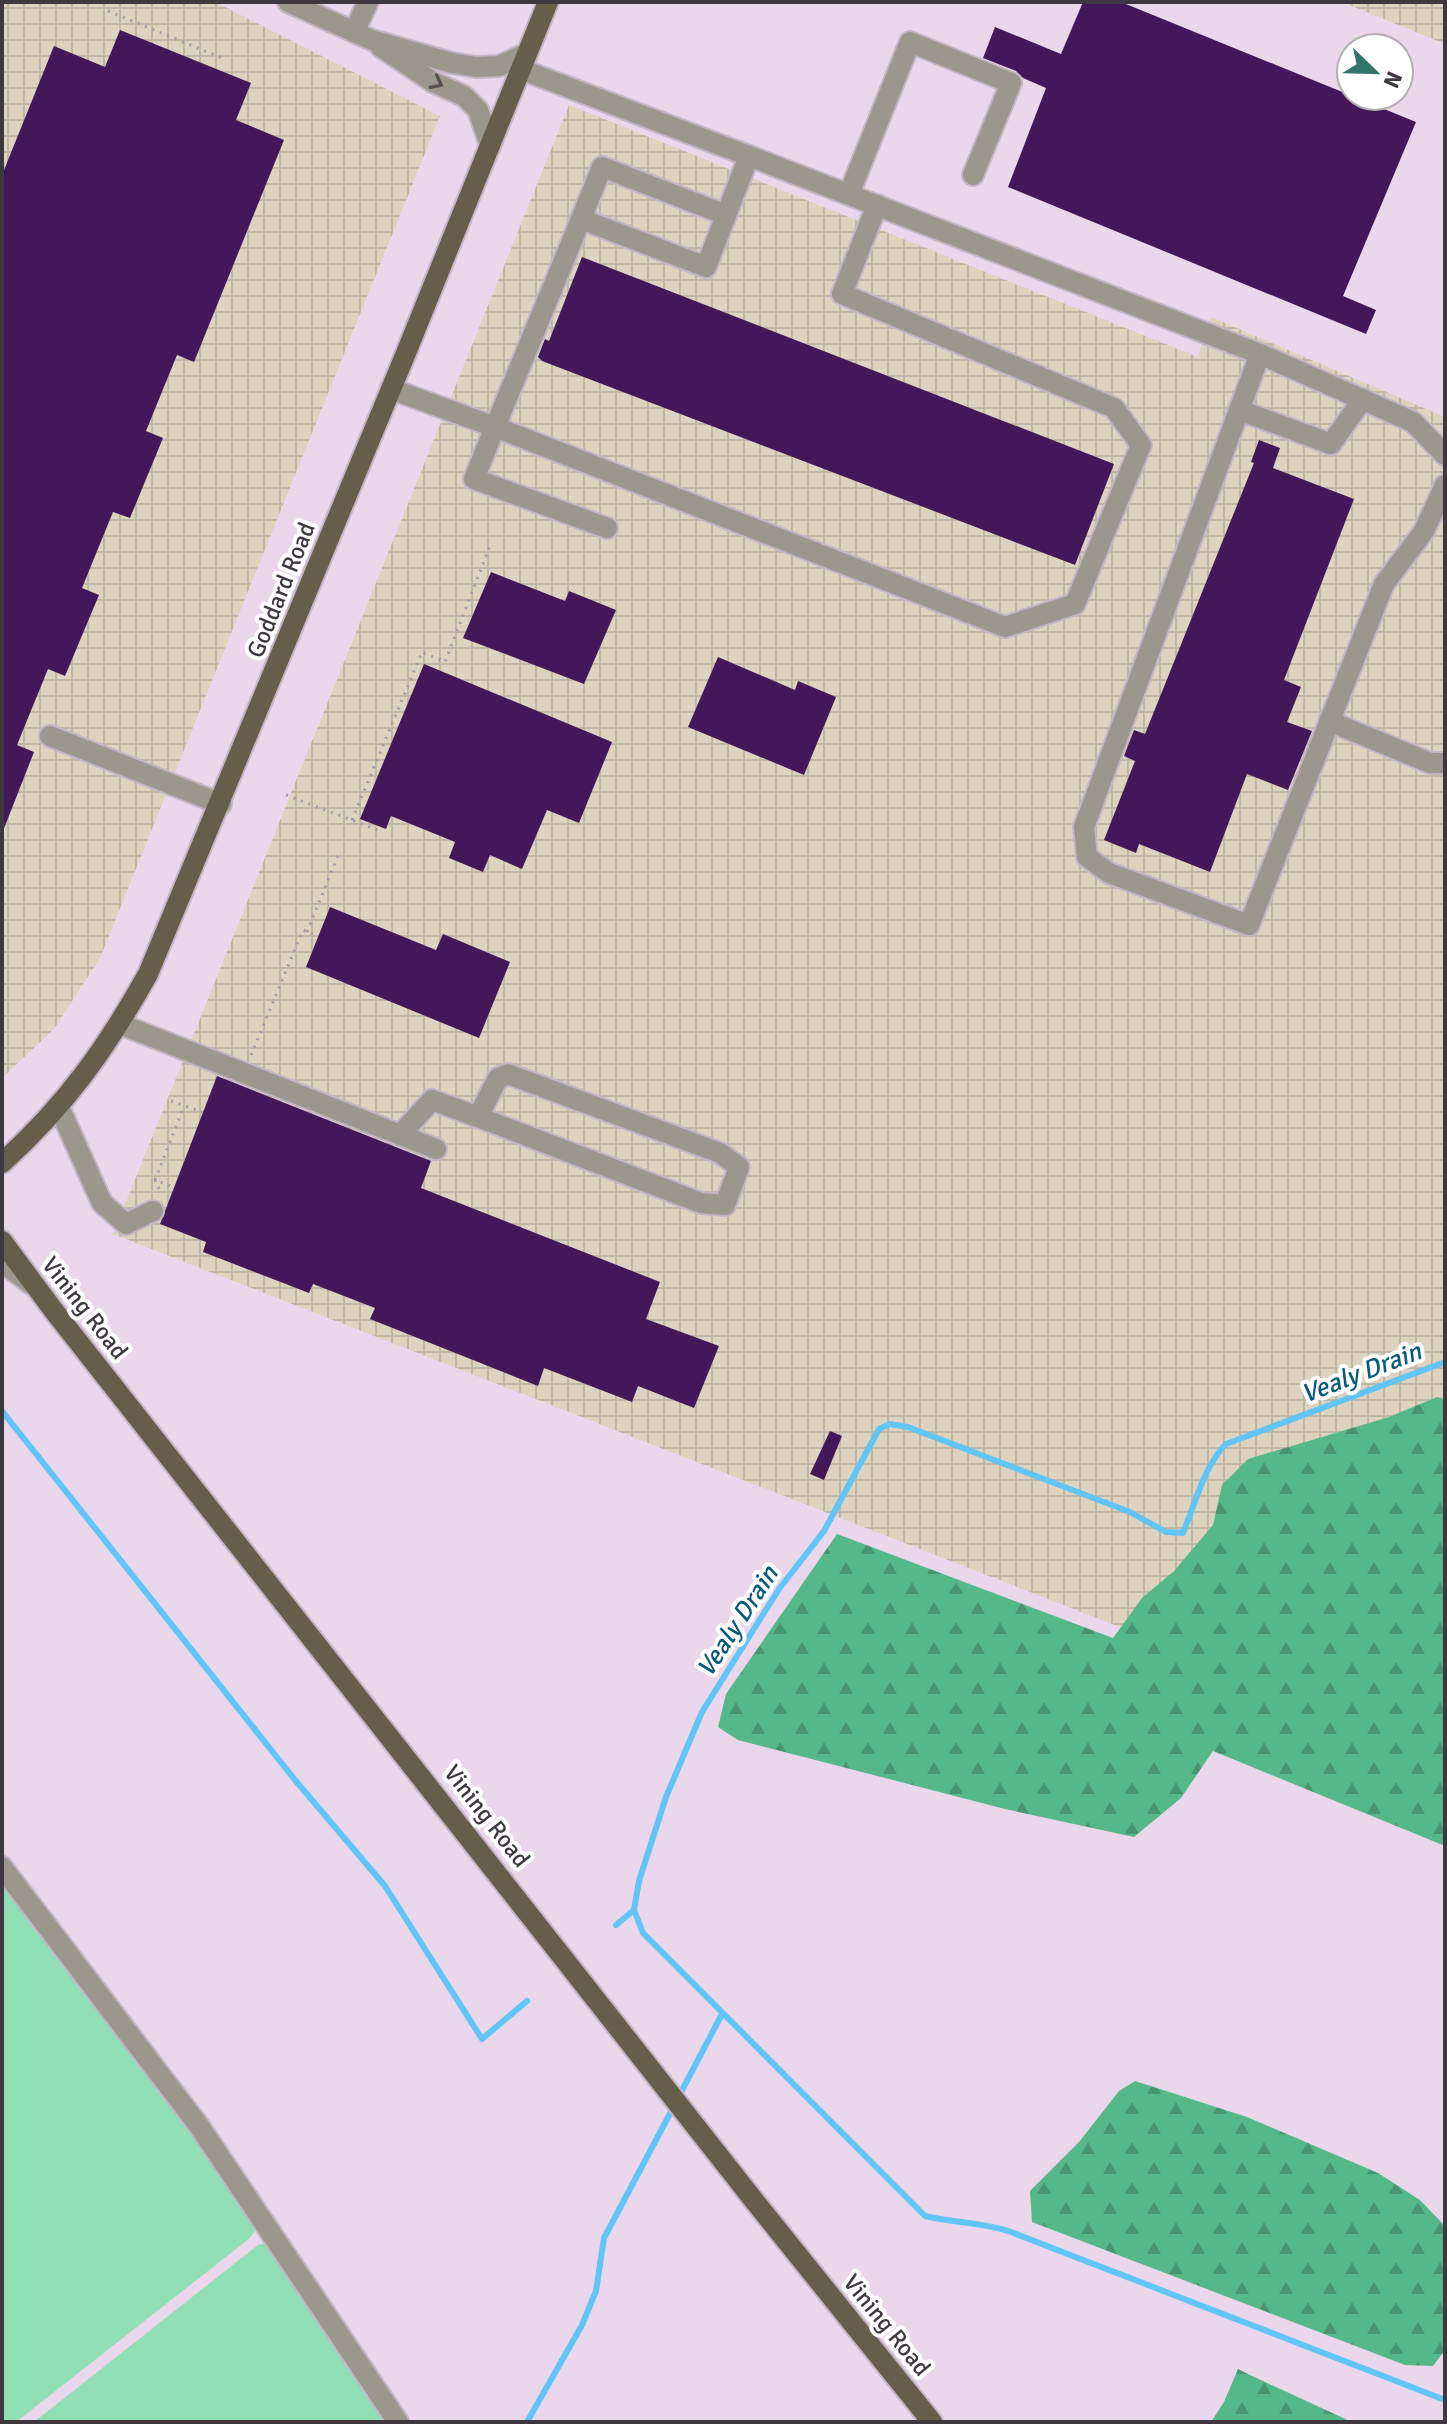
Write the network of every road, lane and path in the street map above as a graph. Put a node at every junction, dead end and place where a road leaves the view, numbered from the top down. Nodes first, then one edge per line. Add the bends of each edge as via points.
1 (288, 2) edge
2 (368, 2) edge
3 (548, 2) edge
4 (108, 11) dead end
5 (363, 36) junction
6 (222, 58) dead end
7 (523, 62) junction
8 (490, 145) junction
9 (749, 156) junction
10 (973, 175) dead end
11 (849, 194) junction
12 (877, 205) junction
13 (726, 215) junction
14 (581, 219) junction
15 (1260, 354) junction
16 (391, 389) junction
17 (1363, 399) junction
18 (1239, 410) junction
19 (495, 427) junction
20 (1445, 455) edge
21 (1445, 485) edge
22 (607, 528) dead end
23 (491, 543) dead end
24 (1329, 721) junction
25 (50, 736) dead end
26 (1445, 763) edge
27 (286, 795) dead end
28 (221, 804) junction
29 (352, 820) junction
30 (383, 832) dead end
31 (340, 851) dead end
32 (307, 932) junction
33 (315, 935) dead end
34 (120, 1024) junction
35 (244, 1072) junction
36 (171, 1101) dead end
37 (184, 1106) junction
38 (59, 1107) junction
39 (202, 1112) dead end
40 (478, 1117) junction
41 (400, 1135) junction
42 (436, 1149) dead end
43 (2, 1163) edge
44 (155, 1180) junction
45 (171, 1186) dead end
46 (159, 1189) dead end
47 (153, 1211) dead end
48 (2, 1241) edge
49 (2, 1262) edge
50 (37, 1289) junction
51 (2, 1867) edge
52 (398, 2422) edge
53 (932, 2422) edge

1 - 5 street
2 - 5 street
3 - 7 main road, Goddard Road
4 - 6 path
5 - 7 street via 476,67
5 -> 8 street via 464,96 478,110
7 - 8 main road, Goddard Road
7 - 9 street
8 - 16 main road, Goddard Road
9 - 11 street
9 - 13 street
10 - 11 street via 1011,83 910,42
11 - 12 street
12 - 15 street
12 - 19 street via 842,294 1114,408 1141,445 1075,604 1005,627
13 - 14 street via 602,167
13 - 14 street via 706,267
14 - 19 street
15 - 17 street
15 - 18 street
16 - 19 street
16 - 28 main road, Goddard Road
17 - 18 street via 1331,444
17 - 20 street via 1413,422
18 - 24 street via 1084,827 1087,857 1109,873 1249,925
19 - 22 street via 474,479
21 - 24 street via 1424,531 1384,584
23 - 29 path via 445,662 422,652
24 - 26 street via 1430,763
25 - 28 street
27 - 29 path
28 - 34 main road, Goddard Road via 148,974
29 - 30 path
31 - 32 path
32 - 33 path
32 - 35 path via 303,930
34 - 35 street
34 - 38 main road, Goddard Road
35 - 41 street
36 - 37 path
37 - 39 path
37 - 44 path
38 - 43 main road, Goddard Road
38 - 47 street via 102,1203 126,1224
40 - 40 street via 701,1203 725,1205 739,1167 720,1153 508,1074 498,1078
40 - 41 street via 432,1100
41 - 42 street
44 - 45 path
44 - 46 path
48 - 50 main road, Vining Road
49 - 50 street
50 - 53 main road, Vining Road
51 - 52 street via 199,2126

